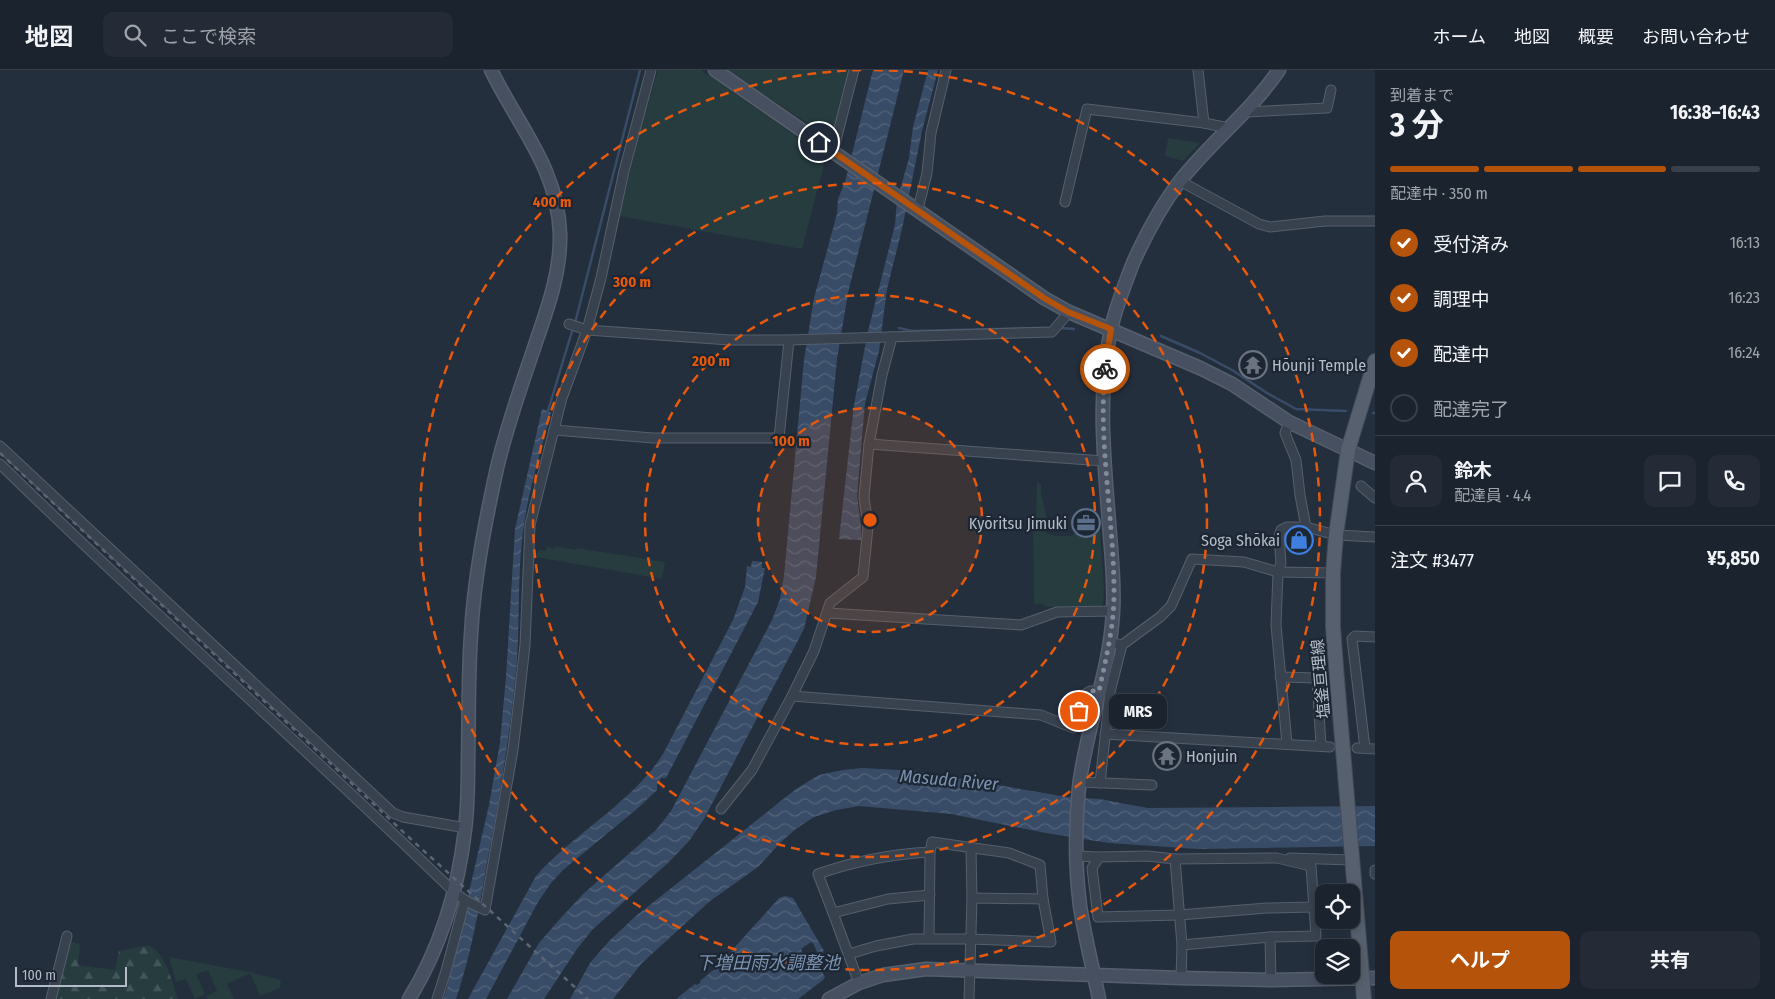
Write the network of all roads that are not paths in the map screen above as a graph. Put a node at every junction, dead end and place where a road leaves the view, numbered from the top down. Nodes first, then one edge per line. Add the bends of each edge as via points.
1 (491, 70) edge
2 (651, 70) edge
3 (715, 70) edge
4 (854, 70) edge
5 (946, 70) edge
6 (1198, 70) edge
7 (1279, 70) edge
8 (1331, 90) dead end
9 (1246, 112) junction
10 (1204, 123) junction
11 (1228, 128) junction
12 (838, 156) junction
13 (1180, 181) junction
14 (1065, 202) dead end
15 (916, 208) junction
16 (1375, 221) edge
17 (1068, 312) junction
18 (569, 324) dead end
19 (585, 329) junction
20 (1111, 329) junction
21 (891, 337) junction
22 (789, 340) junction
23 (1375, 361) edge
24 (1288, 422) junction
25 (554, 430) junction
26 (869, 444) junction
27 (0, 446) edge
28 (1348, 450) junction
29 (1104, 460) junction
30 (1375, 463) edge
31 (0, 464) edge
32 (1361, 486) dead end
33 (1375, 498) edge
34 (1306, 526) junction
35 (1336, 535) junction
36 (1375, 536) edge
37 (1278, 572) junction
38 (1333, 573) junction
39 (1113, 611) junction
40 (828, 612) junction
41 (1375, 637) edge
42 (1109, 642) junction
43 (1122, 645) junction
44 (1280, 677) junction
45 (1099, 691) junction
46 (792, 696) junction
47 (1105, 734) junction
48 (1287, 744) junction
49 (1375, 749) edge
50 (1100, 783) junction
51 (1080, 785) junction
52 (1152, 785) dead end
53 (721, 809) dead end
54 (466, 828) junction
55 (971, 847) junction
56 (1076, 851) junction
57 (930, 852) junction
58 (1099, 857) junction
59 (1278, 858) junction
60 (1175, 859) junction
61 (1352, 859) junction
62 (1375, 870) edge
63 (1375, 874) edge
64 (930, 895) junction
65 (462, 898) junction
66 (972, 898) junction
67 (1043, 899) junction
68 (1314, 907) junction
69 (833, 913) junction
70 (1179, 915) junction
71 (67, 936) dead end
72 (1270, 937) junction
73 (929, 938) junction
74 (970, 939) junction
75 (1182, 945) junction
76 (849, 954) junction
77 (969, 972) junction
78 (1095, 975) junction
79 (1181, 978) junction
80 (1369, 978) edge
81 (1271, 980) junction
82 (859, 983) junction
83 (51, 999) edge
84 (409, 999) edge
85 (437, 999) edge
86 (830, 999) edge
87 (969, 999) edge
88 (1100, 999) edge
89 (1364, 999) edge

1 - 54 street via 548,171 559,215 560,246 554,287 511,416 478,564 471,633
2 - 19 street via 624,171 601,278
3 - 12 street
4 - 12 street
5 - 15 street via 931,133 927,173
6 - 10 street
7 - 9 street
8 - 9 street via 1327,108
9 - 11 street
10 - 11 street
10 - 14 street via 1087,109
11 - 13 street
12 - 15 street
13 - 16 street via 1259,224
13 - 20 street via 1132,265
15 - 17 street
17 - 20 street
17 - 21 street via 1052,332
18 - 19 street
19 - 22 street via 730,340
19 - 25 street
20 - 24 street via 1232,384
20 - 29 street via 1103,393
21 - 22 street
21 - 26 street
22 - 25 street via 779,438 653,438
23 - 28 main road, 塩釜亘理線
24 - 28 street
24 - 34 street via 1285,434 1296,460
25 - 65 street via 530,525 525,645 513,750 485,910
26 - 29 street
26 - 40 street via 864,497 868,527 863,577 830,602
27 - 54 street via 393,813
28 - 30 street
28 - 35 main road, 塩釜亘理線
29 - 39 street
31 - 65 street
32 - 33 street
34 - 35 street
34 - 37 street via 1281,530
35 - 36 street
35 - 38 main road, 塩釜亘理線
37 - 38 street
37 - 43 street via 1244,562 1192,559 1171,606
37 - 44 street via 1276,625
38 - 61 main road, 塩釜亘理線 via 1333,627
39 - 40 street via 1057,612 1021,625
39 - 42 street
40 - 46 street via 814,652
41 - 49 street via 1355,636 1352,639 1361,748
42 - 43 street
42 - 45 street
43 - 47 street via 1110,692
44 - 48 street
44 - 48 street via 1317,678 1326,747
45 - 46 street via 1084,695 1073,728 1041,715
45 - 51 street
46 - 53 street via 752,770
47 - 48 street
47 - 50 street
50 - 51 street
50 - 52 street
51 - 56 street
54 - 65 street via 460,871
55 - 57 street via 932,842
55 - 66 street
55 - 67 street via 1009,853 1040,866
56 - 58 street
56 - 78 street via 1081,908
57 - 64 street
57 - 69 street via 878,857 818,874
58 - 60 street
58 - 70 street via 1092,868 1098,917
59 - 60 street
59 - 61 street
59 - 68 street via 1311,866
60 - 70 street
61 - 80 main road, 塩釜亘理線
62 - 63 street
64 - 69 street via 888,899
64 - 73 street
65 - 84 street via 448,916 435,951
65 - 85 street
66 - 67 street
66 - 74 street
67 - 74 street via 1051,942
68 - 70 street
68 - 72 street via 1316,936
69 - 76 street
70 - 75 street
71 - 83 street
72 - 75 street
72 - 81 street
73 - 74 street
73 - 76 street via 893,942
74 - 77 street
75 - 79 street
76 - 82 street
77 - 78 street
77 - 82 street via 904,971
77 - 87 street
78 - 79 street
78 - 88 street
79 - 81 street
80 - 81 street
80 - 89 main road, 塩釜亘理線
82 - 86 street

